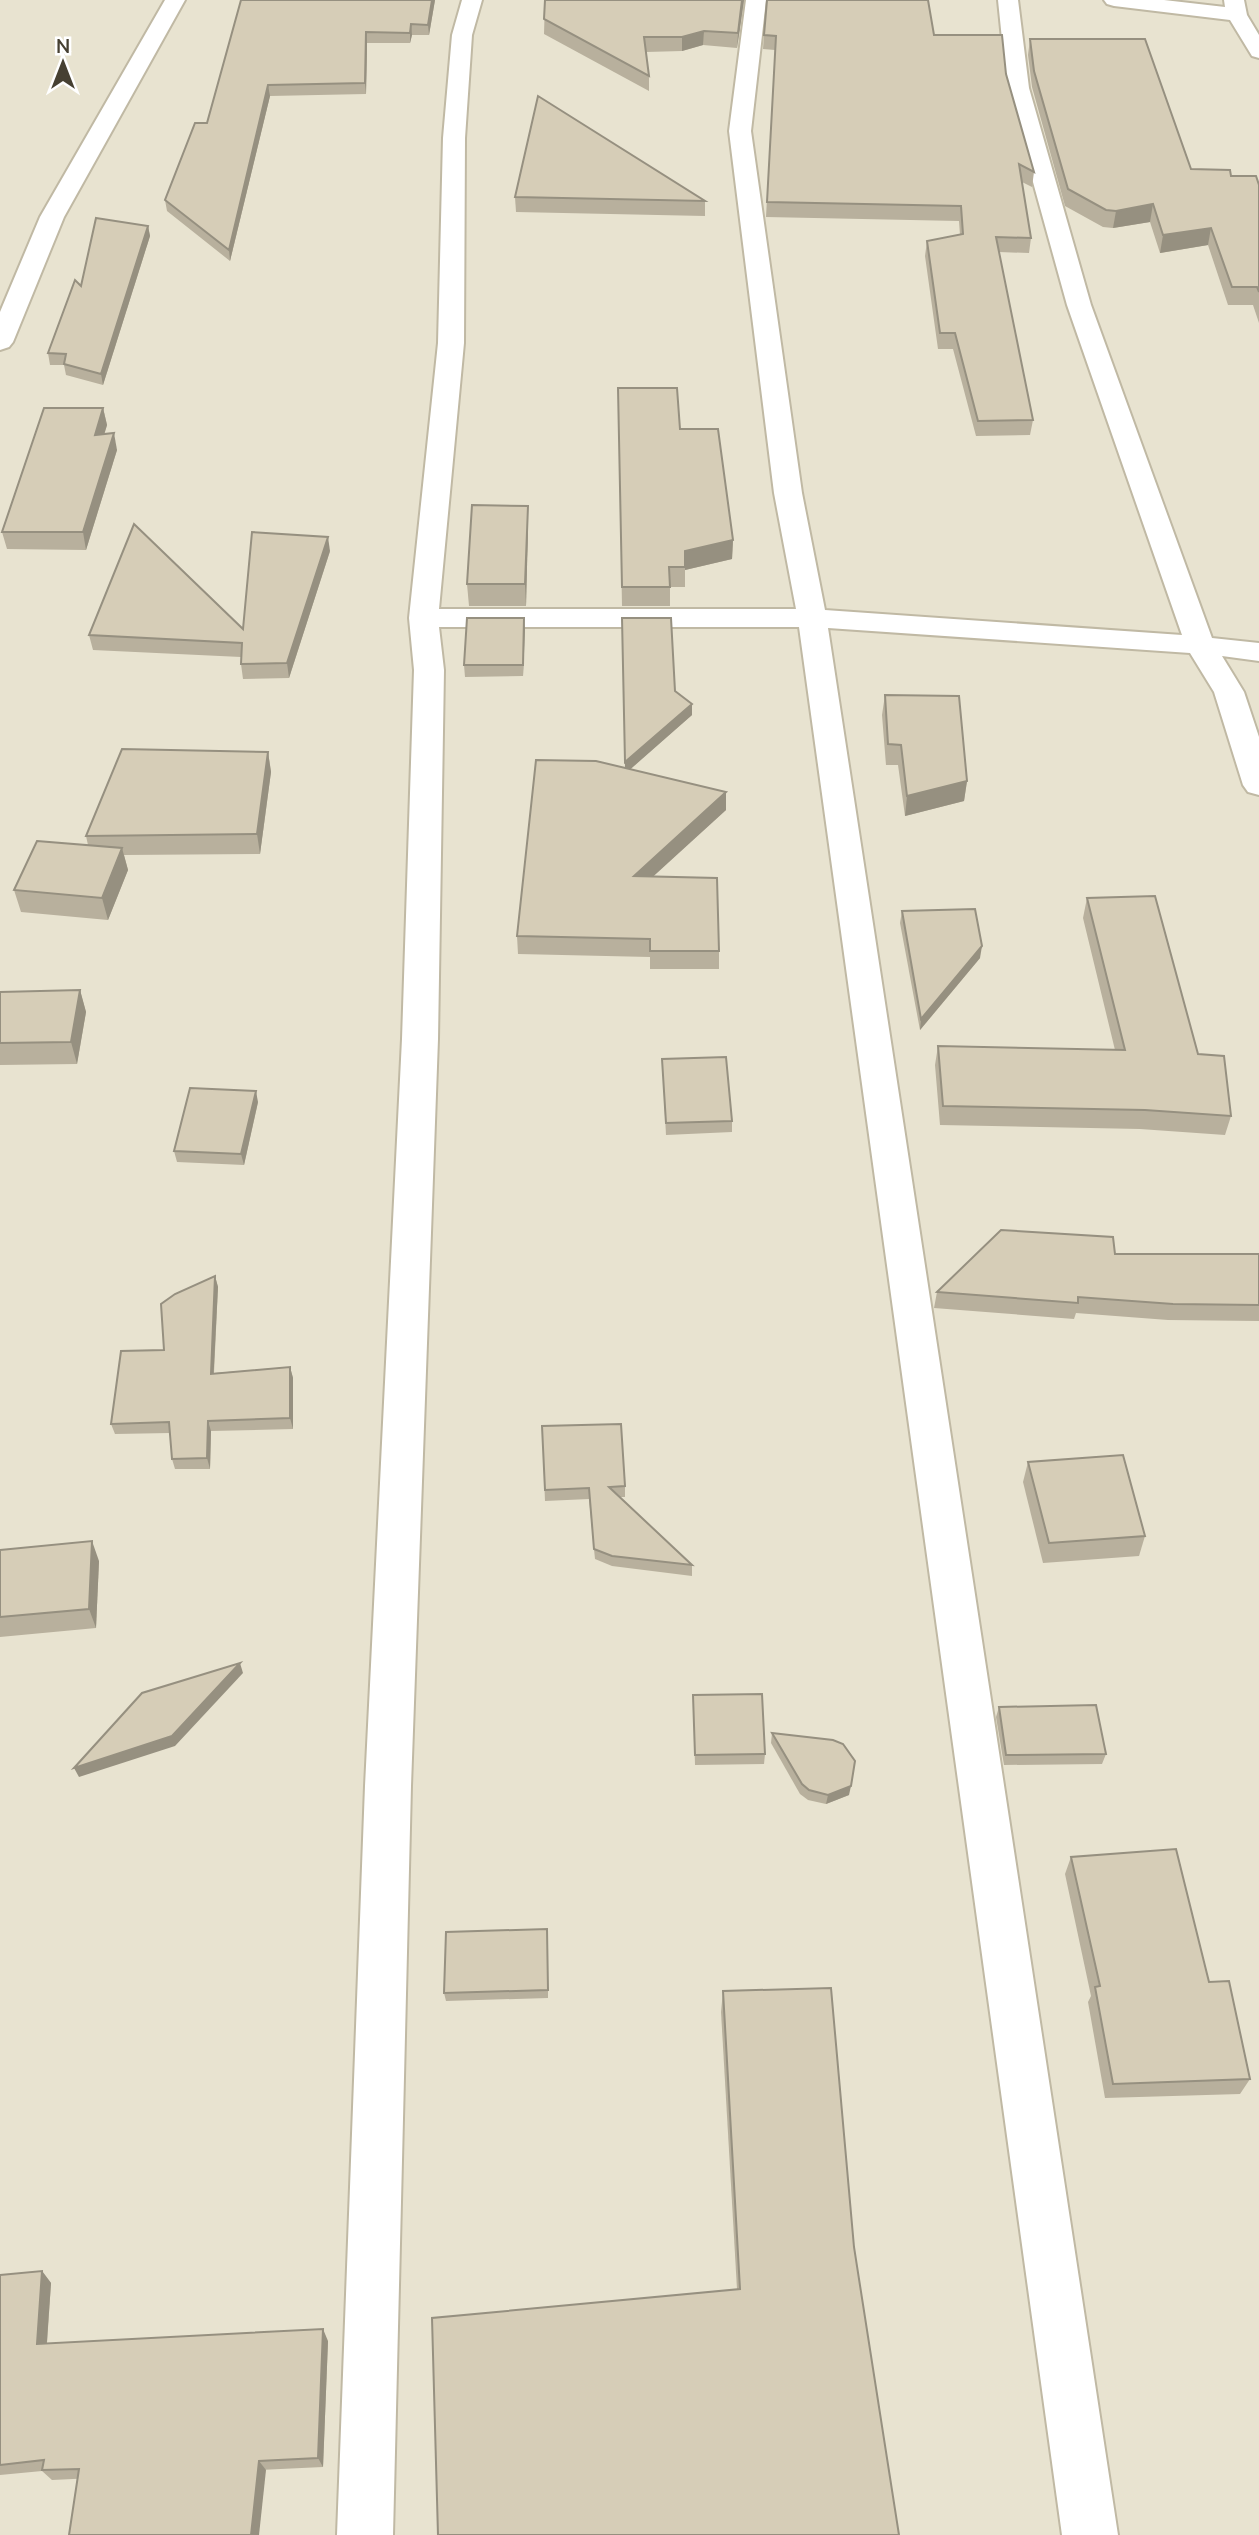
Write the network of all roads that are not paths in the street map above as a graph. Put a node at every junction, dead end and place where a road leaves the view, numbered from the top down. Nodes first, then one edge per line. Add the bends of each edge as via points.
1 (175, 0) edge
2 (472, 0) edge
3 (756, 0) edge
4 (1008, 0) edge
5 (1114, 0) edge
6 (1235, 7) edge
7 (1259, 52) edge
8 (0, 342) edge
9 (424, 618) junction
10 (812, 618) junction
11 (1200, 645) junction
12 (1259, 652) edge
13 (1259, 785) edge
14 (365, 2535) edge
15 (1090, 2535) edge

1 - 8 street via 52,217
2 - 9 street via 462,35 454,138 451,343
3 - 10 street via 740,131 788,493
4 - 11 street via 1018,88 1079,305
5 - 6 street
6 - 7 street
9 - 10 street
9 - 14 street via 429,670 420,1039 388,1786
10 - 11 street
10 - 15 street
11 - 12 street
11 - 13 street via 1229,692

